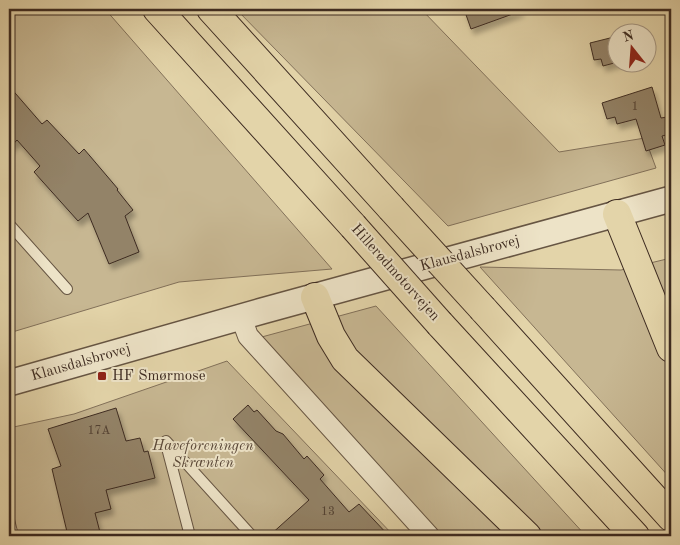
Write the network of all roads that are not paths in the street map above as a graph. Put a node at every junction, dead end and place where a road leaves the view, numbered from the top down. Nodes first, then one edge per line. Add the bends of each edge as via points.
1 (157, 9) edge
2 (211, 9) edge
3 (671, 199) edge
4 (617, 214) junction
5 (9, 224) edge
6 (67, 289) dead end
7 (315, 297) junction
8 (241, 317) junction
9 (671, 348) edge
10 (9, 383) edge
11 (671, 517) edge
12 (9, 520) edge
13 (13, 536) edge
14 (190, 536) edge
15 (252, 536) edge
16 (429, 536) edge
17 (527, 536) edge
18 (635, 536) edge

1 - 18 highway, Hillerødmotorvejen, bridge
2 - 11 highway, bridge
3 - 4 street, Klausdalsbrovej
4 - 7 street, Klausdalsbrovej
4 - 9 highway
5 - 6 lane
7 - 8 street, Klausdalsbrovej
7 - 17 highway via 331,336 346,358
8 - 10 street, Klausdalsbrovej
8 - 16 street via 248,336
12 - 13 lane
14 - 15 lane via 166,441

